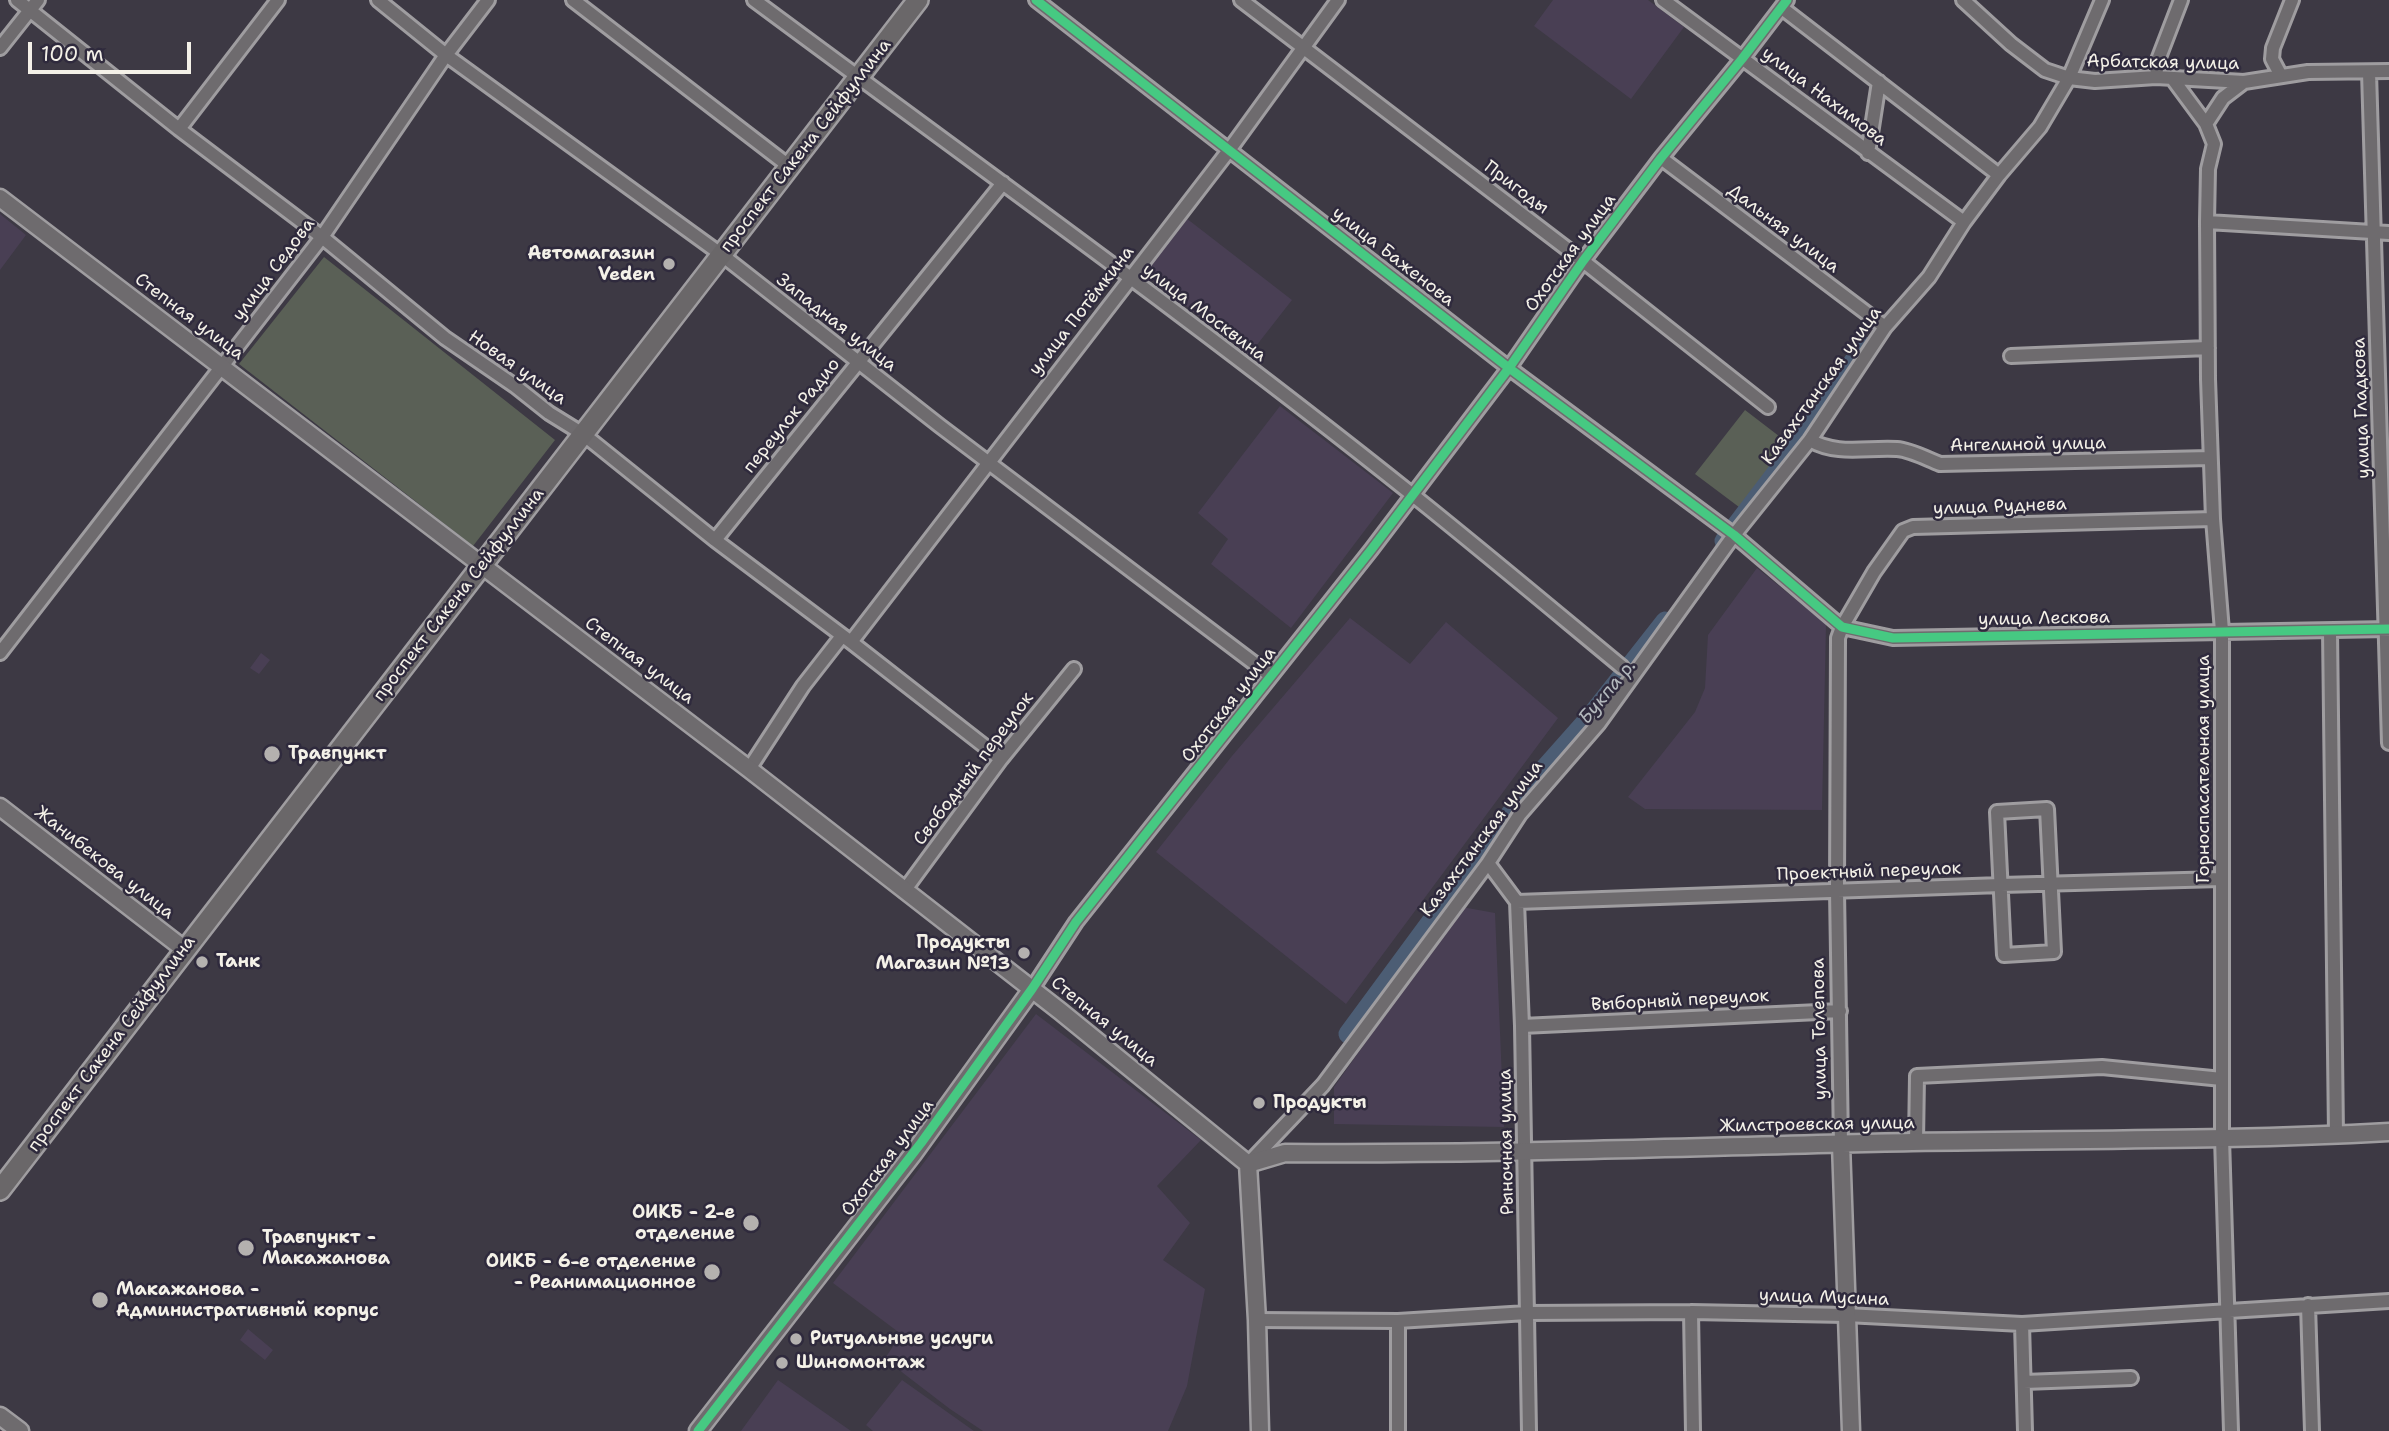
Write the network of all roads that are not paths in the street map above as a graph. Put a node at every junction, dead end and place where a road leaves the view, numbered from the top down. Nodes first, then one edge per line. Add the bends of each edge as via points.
1 (18, 0) edge
2 (278, 0) edge
3 (379, 0) edge
4 (488, 0) edge
5 (573, 0) edge
6 (754, 0) edge
7 (918, 0) edge
8 (1036, 0) edge
9 (1241, 0) edge
10 (1338, 0) edge
11 (1663, 0) edge
12 (1963, 0) edge
13 (2102, 0) edge
14 (2180, 0) edge
15 (2292, 0) edge
16 (1784, 4) edge
17 (35, 5) edge
18 (0, 48) edge
19 (1303, 49) junction
20 (446, 55) junction
21 (1742, 59) junction
22 (2389, 71) edge
23 (2369, 72) junction
24 (2281, 76) junction
25 (2156, 77) junction
26 (859, 78) junction
27 (2069, 78) junction
28 (2172, 78) junction
29 (1879, 82) junction
30 (2244, 82) junction
31 (2207, 124) junction
32 (179, 129) junction
33 (1230, 149) junction
34 (1868, 153) junction
35 (1661, 158) junction
36 (790, 167) junction
37 (1999, 175) junction
38 (1003, 183) junction
39 (0, 198) edge
40 (1964, 222) junction
41 (2207, 222) junction
42 (2373, 232) junction
43 (2389, 233) edge
44 (322, 237) junction
45 (722, 256) junction
46 (1583, 261) junction
47 (1130, 278) junction
48 (1885, 327) junction
49 (2208, 348) junction
50 (2011, 356) dead end
51 (857, 363) junction
52 (223, 367) junction
53 (1508, 368) junction
54 (1768, 407) dead end
55 (583, 435) junction
56 (1810, 440) junction
57 (2210, 458) junction
58 (987, 463) junction
59 (1413, 496) junction
60 (2213, 519) junction
61 (1734, 535) junction
62 (715, 540) junction
63 (481, 566) junction
64 (1842, 627) junction
65 (2388, 629) edge
66 (2222, 631) junction
67 (2330, 631) junction
68 (847, 639) junction
69 (0, 653) edge
70 (1622, 667) dead end
71 (1074, 669) dead end
72 (1271, 676) junction
73 (2389, 743) edge
74 (1001, 759) junction
75 (749, 769) junction
76 (0, 807) edge
77 (1488, 863) junction
78 (2221, 879) junction
79 (2052, 884) junction
80 (2001, 885) junction
81 (904, 891) junction
82 (1837, 891) junction
83 (1517, 902) junction
84 (184, 949) junction
85 (1032, 989) junction
86 (1840, 1011) junction
87 (1522, 1026) junction
88 (2222, 1079) junction
89 (2389, 1132) edge
90 (2336, 1135) junction
91 (2222, 1138) junction
92 (1916, 1142) junction
93 (1841, 1144) junction
94 (1524, 1152) junction
95 (1248, 1164) junction
96 (0, 1190) edge
97 (2389, 1301) edge
98 (2308, 1305) junction
99 (1691, 1312) junction
100 (2226, 1312) junction
101 (1527, 1313) junction
102 (1846, 1315) junction
103 (1257, 1320) junction
104 (1398, 1321) junction
105 (2022, 1324) junction
106 (2131, 1378) dead end
107 (2024, 1381) junction
108 (0, 1416) edge
109 (20, 1431) edge
110 (698, 1431) edge
111 (1260, 1431) edge
112 (1398, 1431) edge
113 (1530, 1431) edge
114 (1693, 1431) edge
115 (1851, 1431) edge
116 (2025, 1431) edge
117 (2231, 1431) edge
118 (2312, 1431) edge

1 - 17 street, Новая улица
2 - 32 street
3 - 20 street, Западная улица
4 - 20 street, улица Седова
5 - 36 street
6 - 26 street, улица Москвина
7 - 26 main road, проспект Сакена Сейфуллина
8 - 33 street, улица Баженова
9 - 19 street, Пригоды
10 - 19 street, улица Потёмкина
11 - 21 street, улица Нахимова
12 - 27 street, Арбатская улица via 2045,70
13 - 27 street, Казахстанская улица
14 - 25 street
15 - 24 street via 2273,48 2272,60
16 - 21 street, Охотская улица
16 - 29 street
17 - 18 street
17 - 32 street, Новая улица
19 - 33 street, улица Потёмкина
19 - 46 street, Пригоды
20 - 44 street, улица Седова
20 - 45 street, Западная улица
21 - 34 street, улица Нахимова
21 - 35 street, Охотская улица
22 - 23 street, Арбатская улица
23 - 24 street, Арбатская улица
23 - 42 street, улица Гладкова
24 - 30 street, Арбатская улица
25 - 27 street, Арбатская улица
25 - 28 street, Арбатская улица
26 - 36 main road, проспект Сакена Сейфуллина
26 - 38 street, улица Москвина
27 - 37 street, Казахстанская улица via 2040,127
28 - 30 street, Арбатская улица
28 - 31 street
29 - 34 street
29 - 37 street
30 - 31 street via 2223,98
31 - 41 street, Горноспасательная улица via 2214,144 2208,169
32 - 44 street, Новая улица
33 - 47 street, улица Потёмкина
33 - 53 street, улица Баженова
34 - 40 street, улица Нахимова
35 - 46 street, Охотская улица
35 - 48 street, Дальняя улица
36 - 45 main road, проспект Сакена Сейфуллина
37 - 40 street, Казахстанская улица
38 - 47 street, улица Москвина
38 - 51 street, переулок Радио
39 - 52 street, Степная улица
40 - 48 street, Казахстанская улица via 1929,277
41 - 42 street
41 - 49 street, Горноспасательная улица
42 - 43 street
42 - 65 street, улица Гладкова
44 - 52 street, улица Седова
44 - 55 street, Новая улица via 445,338
45 - 51 street, Западная улица
45 - 55 main road, проспект Сакена Сейфуллина
46 - 53 street, Охотская улица
46 - 54 street, Пригоды
47 - 58 street, улица Потёмкина
47 - 59 street, улица Москвина
48 - 56 street, Казахстанская улица
49 - 50 street
49 - 57 street, Горноспасательная улица
51 - 58 street, Западная улица
51 - 62 street, переулок Радио
52 - 63 street, Степная улица
52 - 69 street, улица Седова
53 - 59 street, Охотская улица
53 - 61 street, улица Баженова
55 - 62 street, Новая улица
55 - 63 main road, проспект Сакена Сейфуллина
56 - 57 street, Ангелиной улица via 1842,450 1900,449 1940,464
56 - 61 street, Казахстанская улица
57 - 60 street, Горноспасательная улица
58 - 68 street, улица Потёмкина
58 - 72 street, Западная улица
59 - 70 street, улица Москвина
59 - 72 street, Охотская улица
60 - 64 street, улица Руднева via 1913,527 1903,531
60 - 66 street, Горноспасательная улица
61 - 64 street, улица Лескова
61 - 77 street, Казахстанская улица via 1599,723 1520,814
62 - 68 street, Новая улица
63 - 75 street, Степная улица
63 - 84 main road, проспект Сакена Сейфуллина
64 - 66 street, улица Лескова via 1893,638
64 - 82 street, улица Толепова via 1838,638
65 - 67 street, улица Лескова
65 - 73 street, улица Гладкова
66 - 67 street, улица Лескова
66 - 78 street, Горноспасательная улица
67 - 90 street
68 - 74 street, Новая улица
68 - 75 street, улица Потёмкина via 803,686
71 - 74 street, Свободный переулок
72 - 85 street, Охотская улица via 1076,922
74 - 81 street, Свободный переулок
75 - 81 street, Степная улица
76 - 84 street, Жанибекова улица
77 - 83 street
77 - 95 street, Казахстанская улица via 1323,1085
78 - 79 street, Проектный переулок
78 - 88 street, Горноспасательная улица
79 - 80 street, Проектный переулок
79 - 80 street via 2054,952 2004,955
79 - 80 street via 2047,809 1997,812
80 - 82 street, Проектный переулок
81 - 85 street, Степная улица
82 - 83 street, Проектный переулок
82 - 86 street, улица Толепова
83 - 87 street, Рыночная улица
84 - 96 main road, проспект Сакена Сейфуллина
85 - 95 street, Степная улица
85 - 110 street, Охотская улица via 913,1154
86 - 87 street, Выборный переулок
86 - 93 street, улица Толепова
87 - 94 street, Рыночная улица
88 - 91 street, Горноспасательная улица
88 - 92 street via 2102,1067 1917,1076
89 - 90 street, Жилстроевская улица
90 - 91 street, Жилстроевская улица
91 - 92 street, Жилстроевская улица
91 - 100 street, Горноспасательная улица
92 - 93 street, Жилстроевская улица
93 - 94 street, Жилстроевская улица
93 - 102 street, улица Толепова
94 - 95 street, Жилстроевская улица via 1285,1153
94 - 101 street, Рыночная улица
95 - 103 street
97 - 98 street, улица Мусина
98 - 100 street, улица Мусина
98 - 118 street
99 - 101 street, улица Мусина
99 - 102 street, улица Мусина
99 - 114 street
100 - 105 street, улица Мусина
100 - 117 street, Горноспасательная улица
101 - 104 street, улица Мусина
101 - 113 street, Рыночная улица
102 - 105 street, улица Мусина
102 - 115 street, улица Толепова
103 - 104 street, улица Мусина
103 - 111 street
104 - 112 street
105 - 107 street
106 - 107 street
107 - 116 street
108 - 109 street

